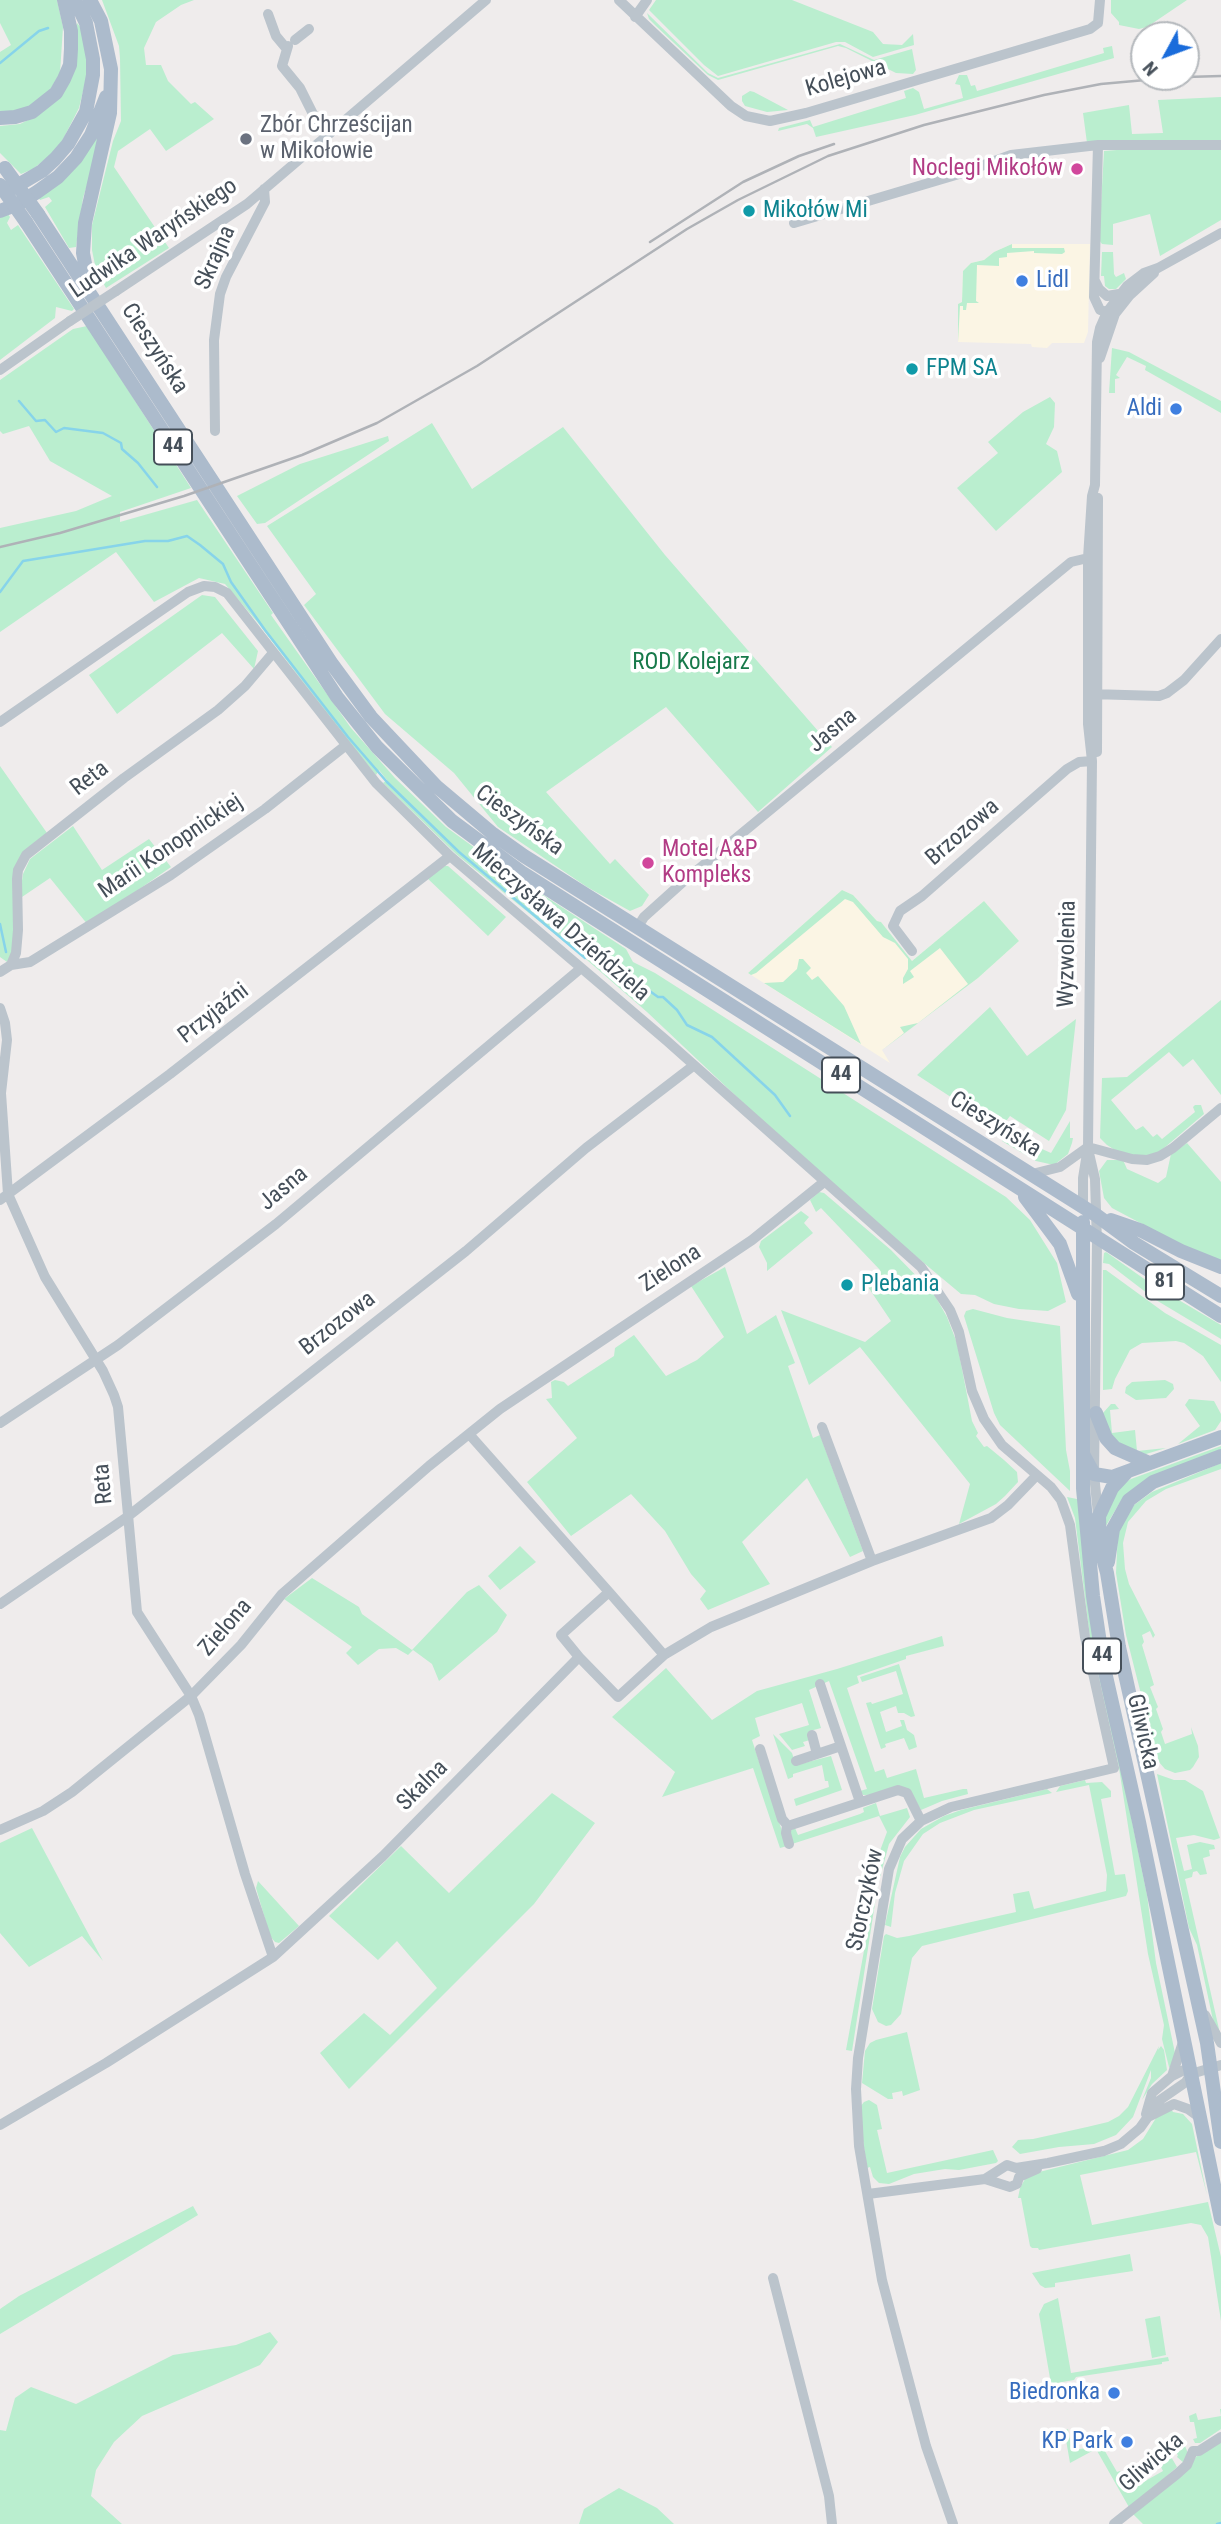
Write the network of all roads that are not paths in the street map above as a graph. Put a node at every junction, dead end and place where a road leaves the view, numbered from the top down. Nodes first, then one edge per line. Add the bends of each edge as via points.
1 (64, 0) edge
2 (75, 0) edge
3 (90, 0) edge
4 (486, 0) edge
5 (619, 0) edge
6 (646, 0) edge
7 (1100, 0) edge
8 (268, 14) dead end
9 (635, 17) junction
10 (309, 29) dead end
11 (289, 44) junction
12 (110, 86) junction
13 (0, 118) edge
14 (328, 135) junction
15 (1098, 145) junction
16 (1221, 145) edge
17 (2, 166) edge
18 (0, 186) edge
19 (264, 189) junction
20 (0, 194) edge
21 (0, 211) edge
22 (32, 218) junction
23 (794, 223) dead end
24 (1221, 233) edge
25 (1158, 268) junction
26 (1095, 281) junction
27 (90, 293) junction
28 (1119, 294) junction
29 (1111, 313) junction
30 (0, 370) edge
31 (215, 431) dead end
32 (1091, 564) junction
33 (1221, 639) edge
34 (273, 653) junction
35 (1092, 694) junction
36 (0, 722) edge
37 (345, 746) junction
38 (1091, 761) junction
39 (450, 856) junction
40 (637, 928) junction
41 (912, 951) dead end
42 (11, 965) junction
43 (580, 969) junction
44 (0, 972) edge
45 (0, 1008) edge
46 (693, 1066) junction
47 (1221, 1108) edge
48 (1088, 1147) junction
49 (1032, 1174) junction
50 (824, 1182) junction
51 (1018, 1188) junction
52 (4, 1197) edge
53 (1083, 1207) junction
54 (1096, 1215) junction
55 (1083, 1228) junction
56 (1097, 1237) junction
57 (1221, 1266) edge
58 (1221, 1296) edge
59 (1082, 1309) junction
60 (1221, 1316) edge
61 (96, 1359) junction
62 (1096, 1413) junction
63 (0, 1423) edge
64 (822, 1427) dead end
65 (469, 1434) junction
66 (1221, 1437) edge
67 (1082, 1453) junction
68 (1221, 1455) edge
69 (1146, 1464) junction
70 (1126, 1473) junction
71 (1094, 1474) junction
72 (1037, 1475) junction
73 (1083, 1488) junction
74 (1099, 1516) junction
75 (127, 1517) junction
76 (872, 1561) junction
77 (1107, 1573) junction
78 (609, 1592) junction
79 (0, 1604) edge
80 (664, 1655) junction
81 (579, 1657) junction
82 (820, 1684) dead end
83 (191, 1696) junction
84 (812, 1735) dead end
85 (841, 1746) junction
86 (760, 1749) dead end
87 (817, 1754) junction
88 (796, 1761) dead end
89 (1114, 1768) joint
90 (860, 1802) junction
91 (921, 1821) junction
92 (787, 1825) junction
93 (0, 1830) edge
94 (789, 1844) dead end
95 (273, 1957) junction
96 (1198, 2001) junction
97 (1183, 2038) junction
98 (1221, 2043) edge
99 (1216, 2067) edge
100 (1191, 2074) junction
101 (1172, 2076) junction
102 (1199, 2117) junction
103 (1146, 2120) junction
104 (0, 2125) edge
105 (1221, 2142) edge
106 (1018, 2173) junction
107 (999, 2178) junction
108 (868, 2194) junction
109 (1221, 2219) edge
110 (773, 2278) dead end
111 (1221, 2437) edge
112 (832, 2524) edge
113 (953, 2524) edge
114 (1114, 2524) edge

1 - 13 main road via 71,40 64,79 56,93 32,112
2 - 20 main road via 86,23 93,59 86,112 68,144 49,165
3 - 12 main road, 44 via 107,44
4 - 14 street, Ludwika Waryńskiego
5 - 9 street, Kolejowa
6 - 9 street
7 - 9 street, Kolejowa via 1098,23 1090,29 770,121 746,116 731,106
8 - 11 street via 276,36
10 - 11 street
11 - 14 street via 282,66
12 - 21 main road via 91,135 76,158 37,192
12 - 27 main road, 44 via 110,113 85,223 83,253
14 - 19 street, Ludwika Waryńskiego
15 - 16 street
15 - 23 street via 1011,155
15 - 26 street
17 - 22 main road, Cieszyńska, bridge
18 - 22 main road, bridge
19 - 30 street, Ludwika Waryńskiego, bridge
19 - 31 street, Skrajna via 265,202 220,294 214,340
22 - 27 main road, Cieszyńska
22 - 51 main road, Cieszyńska / 44 via 320,672 402,774 452,821 521,872
24 - 25 street, Wyzwolenia
25 - 28 street, Wyzwolenia via 1144,273
25 - 29 street, Wyzwolenia
26 - 28 street via 1107,296
26 - 29 street via 1094,301 1100,310
27 - 40 main road, Cieszyńska / 44 via 332,664 371,716 436,786 494,834
28 - 29 street, Wyzwolenia
29 - 32 street, Wyzwolenia via 1098,335 1098,517
32 - 35 street, Wyzwolenia
32 - 40 street, Jasna via 1060,572 679,886
33 - 35 street via 1167,693
34 - 36 street, Mieczysława Dzieńdziela via 227,593 204,586 188,592
34 - 37 street, Mieczysława Dzieńdziela
34 - 42 street, Reta via 218,710 26,855 18,870 18,930
35 - 38 street, Wyzwolenia via 1097,754
37 - 39 street, Mieczysława Dzieńdziela
37 - 42 street, Marii Konopnickiej via 171,875 30,962
38 - 41 street, Brzozowa via 1067,769 900,911 893,926
38 - 48 street, Wyzwolenia
39 - 43 street, Mieczysława Dzieńdziela
39 - 52 street, Przyjaźni
40 - 49 main road, Cieszyńska / 44
42 - 44 street
43 - 46 street, Mieczysława Dzieńdziela
43 - 61 street, Jasna via 276,1224
45 - 52 street, Reta via 7,1040 1,1093
46 - 50 street, Mieczysława Dzieńdziela
46 - 75 street, Brzozowa
47 - 48 street via 1154,1158 1132,1159
48 - 49 street via 1060,1167
48 - 53 street, Wyzwolenia
48 - 54 street, Wyzwolenia
49 - 53 main road, Cieszyńska / 44
50 - 65 street, Zielona via 752,1240 532,1385
50 - 72 street, Mieczysława Dzieńdziela via 929,1276 959,1332 972,1391 984,1419 1002,1445
51 - 55 main road, Cieszyńska / 81
51 - 59 main road, 44 via 1060,1244
52 - 61 street, Reta via 45,1277
53 - 54 main road, Cieszyńska / 44
53 - 55 main road, Gliwicka / 44
54 - 56 street, Gliwicka
54 - 57 main road
54 - 58 main road, Cieszyńska / 81
55 - 56 main road, Cieszyńska / 81
55 - 59 main road, Gliwicka / 44
56 - 60 main road, Cieszyńska / 81
56 - 62 street, Gliwicka
59 - 67 main road, Gliwicka / 44
61 - 63 street, Jasna
61 - 75 street, Reta via 118,1407
62 - 69 main road via 1115,1448
62 - 71 street, Gliwicka
64 - 76 street
65 - 78 street
65 - 83 street, Zielona via 282,1594
66 - 69 main road
67 - 71 main road
67 - 73 main road, Gliwicka / 44
68 - 77 main road via 1153,1482 1129,1500 1113,1529
69 - 70 main road
69 - 71 main road
70 - 71 main road
70 - 74 main road
71 - 73 main road
71 - 74 street, Gliwicka
72 - 76 street via 991,1518
72 - 89 street, Gliwicka via 1067,1512 1085,1637
73 - 97 main road, Gliwicka / 44 via 1104,1663
74 - 77 main road, Gliwicka
75 - 79 street, Brzozowa
75 - 83 street, Reta via 137,1612
76 - 80 street via 721,1623
77 - 96 main road, Gliwicka / 44 via 1119,1647
78 - 80 street
78 - 81 street via 561,1635
80 - 81 street via 618,1697
81 - 95 street, Skalna via 355,1883
82 - 85 street
83 - 93 street, Zielona via 72,1792
83 - 95 street, Reta
84 - 87 street
85 - 87 street
85 - 90 street
86 - 92 street
87 - 88 street
89 - 91 street, Storczyków via 968,1802
90 - 91 street via 901,1791 909,1796
90 - 92 street
91 - 108 street, Storczyków via 902,1839 892,1859 858,2058 856,2120
92 - 94 street
95 - 104 street, Skalna
96 - 98 street
96 - 99 main road, Gliwicka / 44
97 - 100 main road, Gliwicka / 44
97 - 101 street
99 - 100 street
99 - 105 main road, Gliwicka / 44
100 - 101 street via 1184,2070
100 - 102 main road, Gliwicka / 44
100 - 103 street via 1160,2100
101 - 103 street via 1153,2094
102 - 103 street via 1174,2104
102 - 109 main road, Gliwicka / 44
103 - 106 street via 1113,2148
106 - 107 street via 1007,2165
106 - 107 street via 1017,2184 1010,2187
107 - 108 street
108 - 113 street, Storczyków via 881,2280 926,2446
110 - 112 street via 829,2496
111 - 114 street, Gliwicka via 1194,2451 1187,2465

